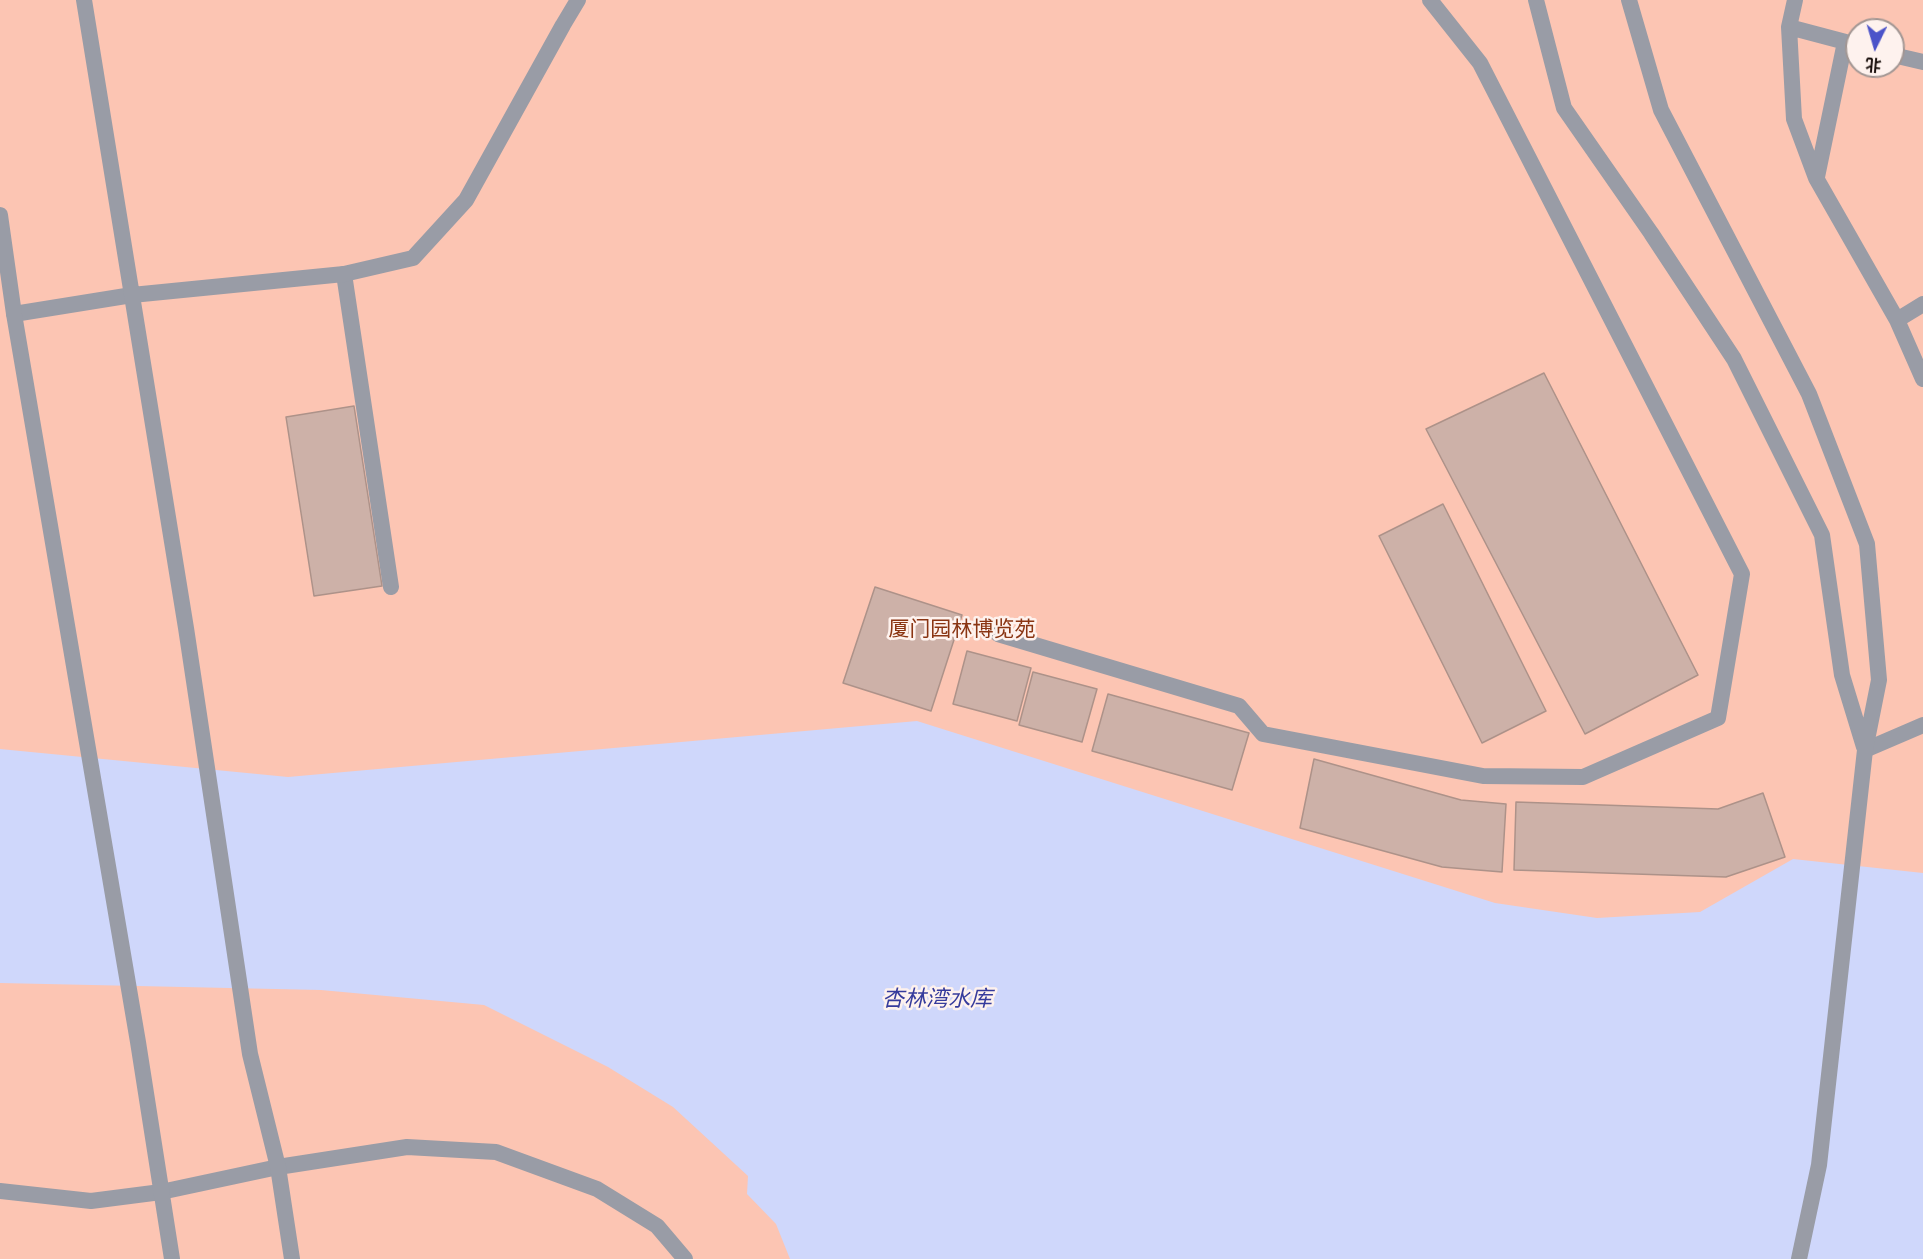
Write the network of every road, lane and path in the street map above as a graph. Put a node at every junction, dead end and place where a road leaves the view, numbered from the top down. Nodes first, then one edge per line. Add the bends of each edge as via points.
1 (84, 0) edge
2 (578, 0) edge
3 (1430, 0) edge
4 (1536, 0) edge
5 (1629, 0) edge
6 (1795, 0) edge
7 (1789, 27) junction
8 (1845, 42) edge
9 (1905, 58) edge
10 (1923, 62) edge
11 (1845, 67) edge
12 (1816, 178) junction
13 (0, 215) edge
14 (344, 274) junction
15 (132, 294) junction
16 (1923, 304) edge
17 (14, 314) junction
18 (1897, 320) junction
19 (1923, 379) edge
20 (391, 587) dead end
21 (998, 634) dead end
22 (1923, 725) edge
23 (1865, 750) junction
24 (278, 1167) junction
25 (0, 1191) edge
26 (161, 1192) junction
27 (172, 1259) edge
28 (292, 1259) edge
29 (685, 1259) edge
30 (1799, 1259) edge

1 - 15 street
2 - 14 street via 466,200 413,258
3 - 21 street via 1480,63 1742,574 1718,718 1583,777 1483,776 1263,734 1239,706
4 - 23 street via 1564,108 1734,359 1822,535 1842,675
5 - 23 street via 1661,110 1809,394 1867,544 1879,680
6 - 7 street
7 - 8 street
7 - 12 street via 1794,119
9 - 10 street
11 - 12 street
12 - 18 street
13 - 17 street
14 - 15 street
14 - 20 street
15 - 17 street
15 - 24 street via 250,1054
16 - 18 street
17 - 26 street
18 - 19 street
22 - 23 street
23 - 30 street via 1819,1166
24 - 26 street
24 - 28 street
24 - 29 street via 406,1147 496,1152 597,1189 657,1226
25 - 26 street via 91,1201
26 - 27 street

